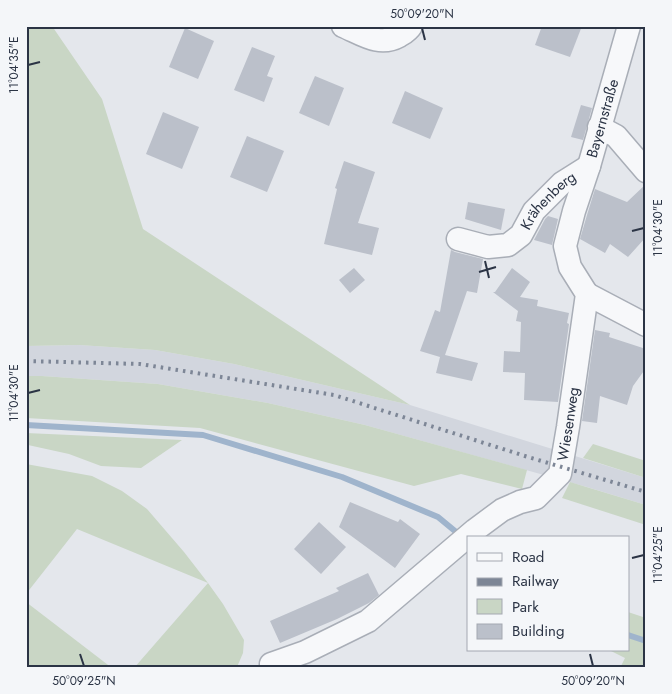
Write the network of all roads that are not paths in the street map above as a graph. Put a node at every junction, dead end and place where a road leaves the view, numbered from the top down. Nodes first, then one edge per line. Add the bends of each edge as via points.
1 (343, 26) edge
2 (412, 26) edge
3 (629, 26) edge
4 (599, 127) junction
5 (589, 166) junction
6 (646, 171) edge
7 (458, 240) dead end
8 (587, 294) junction
9 (646, 326) edge
10 (468, 536) edge
11 (467, 537) edge
12 (272, 664) dead end

1 - 2 street via 375,40 391,40
3 - 4 street, Bayernstraße
4 - 5 street, Bayernstraße
4 - 6 street via 616,136
5 - 7 street, Krähenberg via 562,183 534,211 521,235 508,245 488,248
5 - 8 street, Bayernstraße via 565,246 570,267
8 - 9 street
8 - 10 street, Wiesenweg via 560,474 536,498 502,510
11 - 12 street, Wiesenweg via 368,621 305,652

